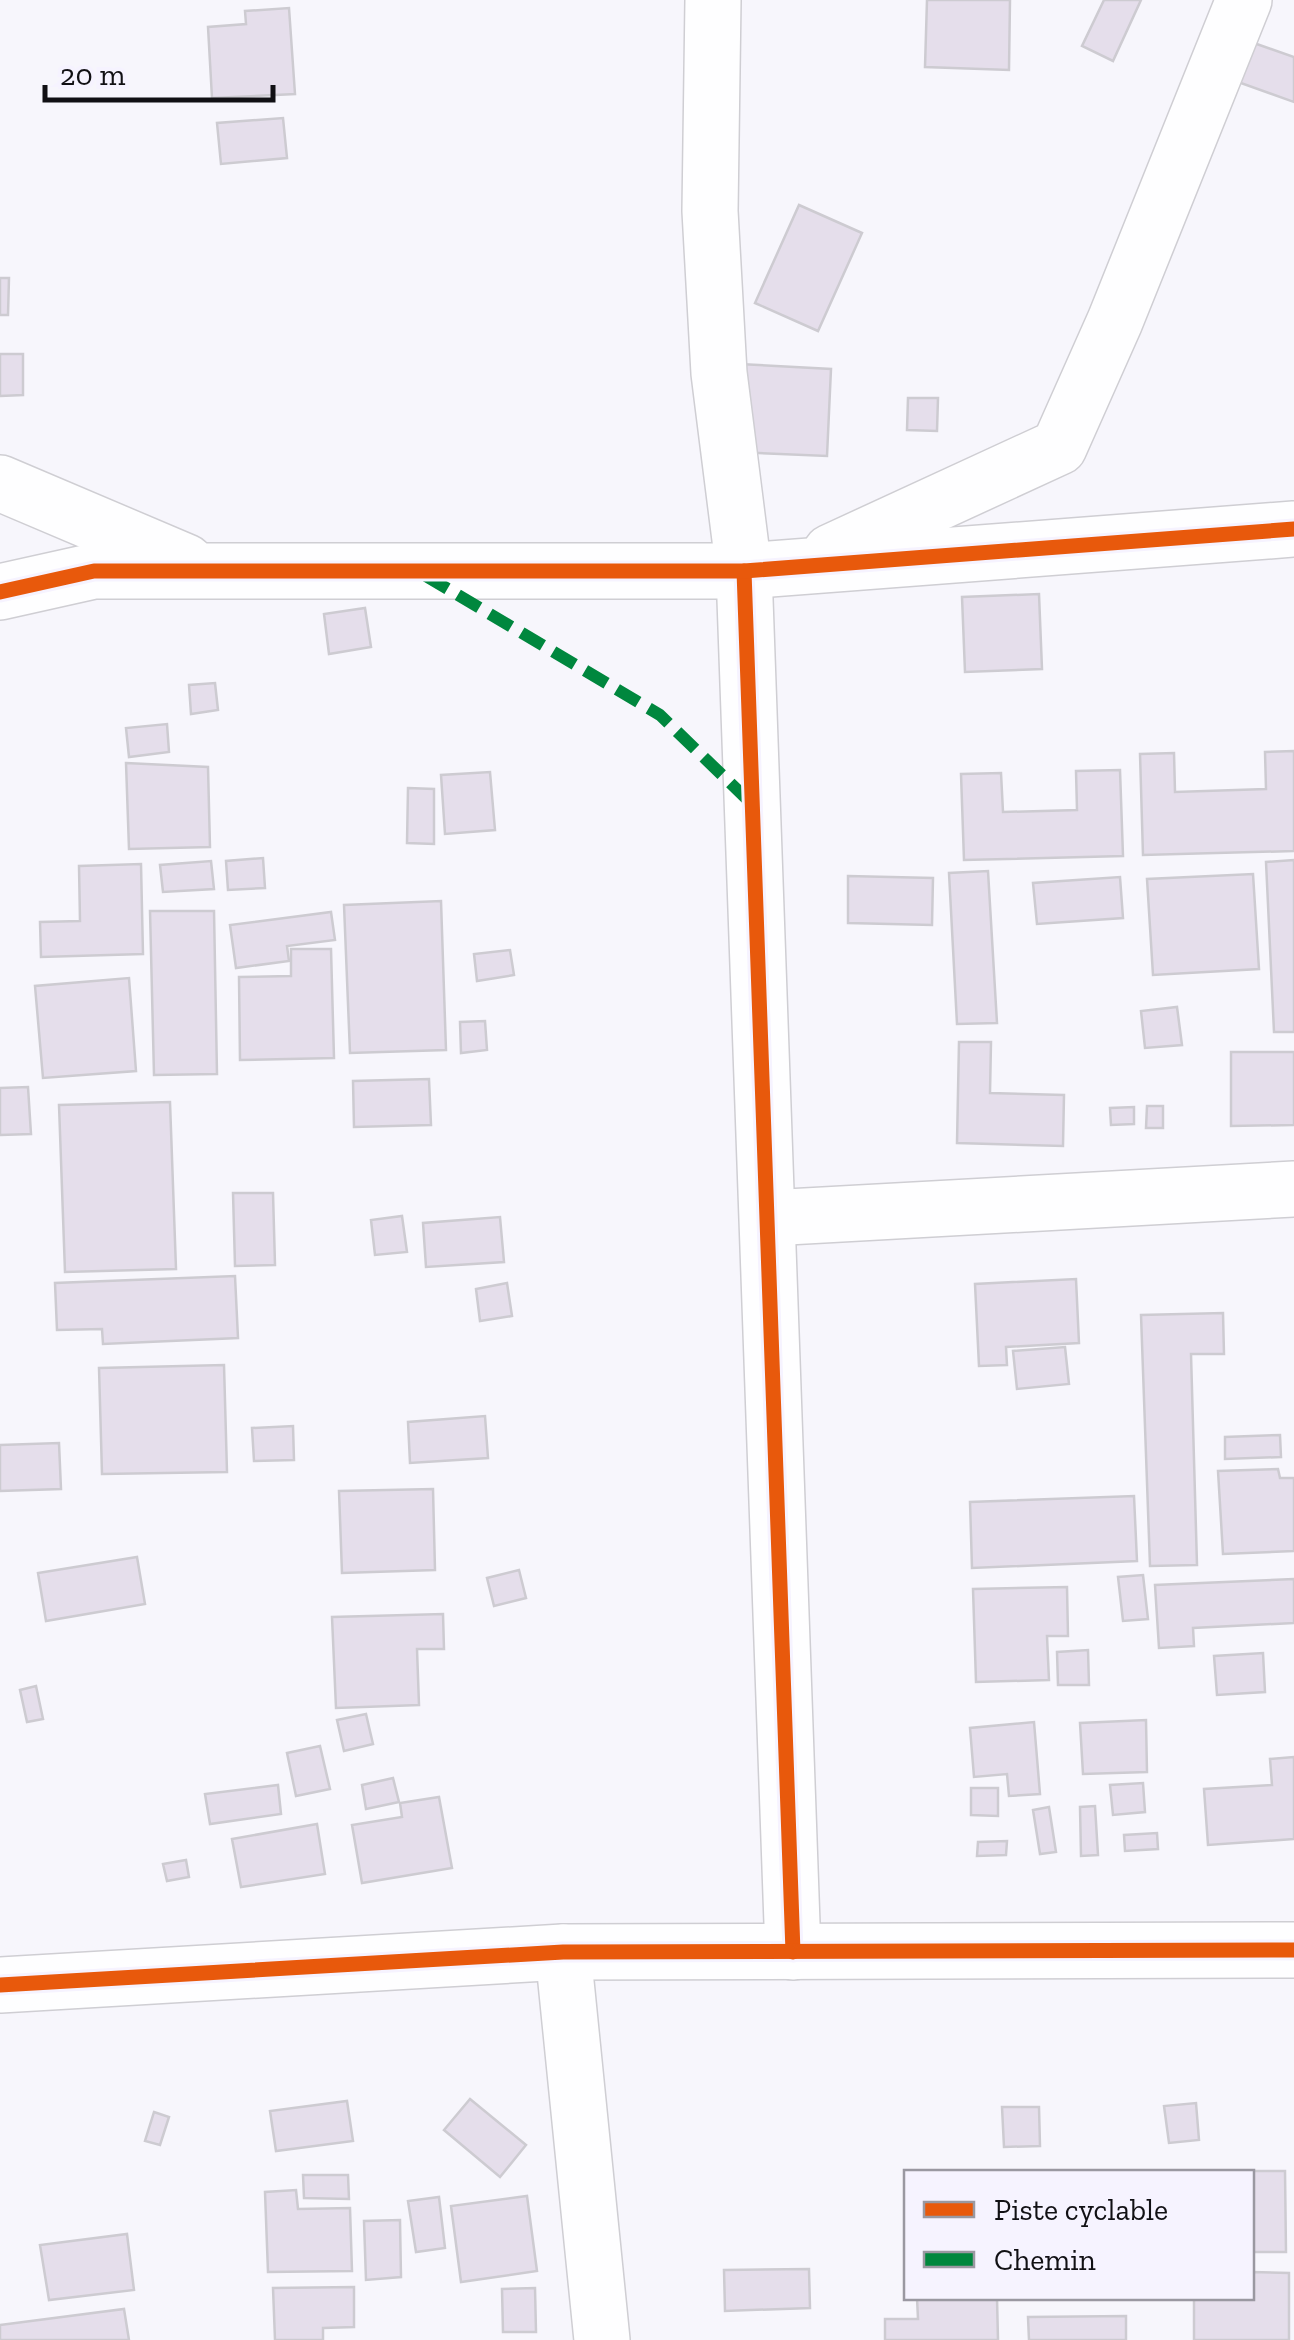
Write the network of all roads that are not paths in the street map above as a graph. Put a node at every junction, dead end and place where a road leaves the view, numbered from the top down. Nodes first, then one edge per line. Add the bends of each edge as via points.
1 (713, 0) edge
2 (1244, 0) edge
3 (0, 483) edge
4 (1294, 529) edge
5 (802, 566) junction
6 (205, 570) junction
7 (744, 571) junction
8 (0, 592) edge
9 (1294, 1189) edge
10 (769, 1218) junction
11 (1294, 1950) edge
12 (563, 1952) junction
13 (793, 1952) junction
14 (0, 1986) edge
15 (602, 2340) edge

1 - 7 street via 710,211 719,373
2 - 5 street via 1059,447
3 - 6 street
4 - 5 street
5 - 7 street
6 - 7 street
6 - 8 street via 94,571
7 - 10 street
9 - 10 street
10 - 13 street
11 - 13 street
12 - 13 street
12 - 14 street
12 - 15 street

